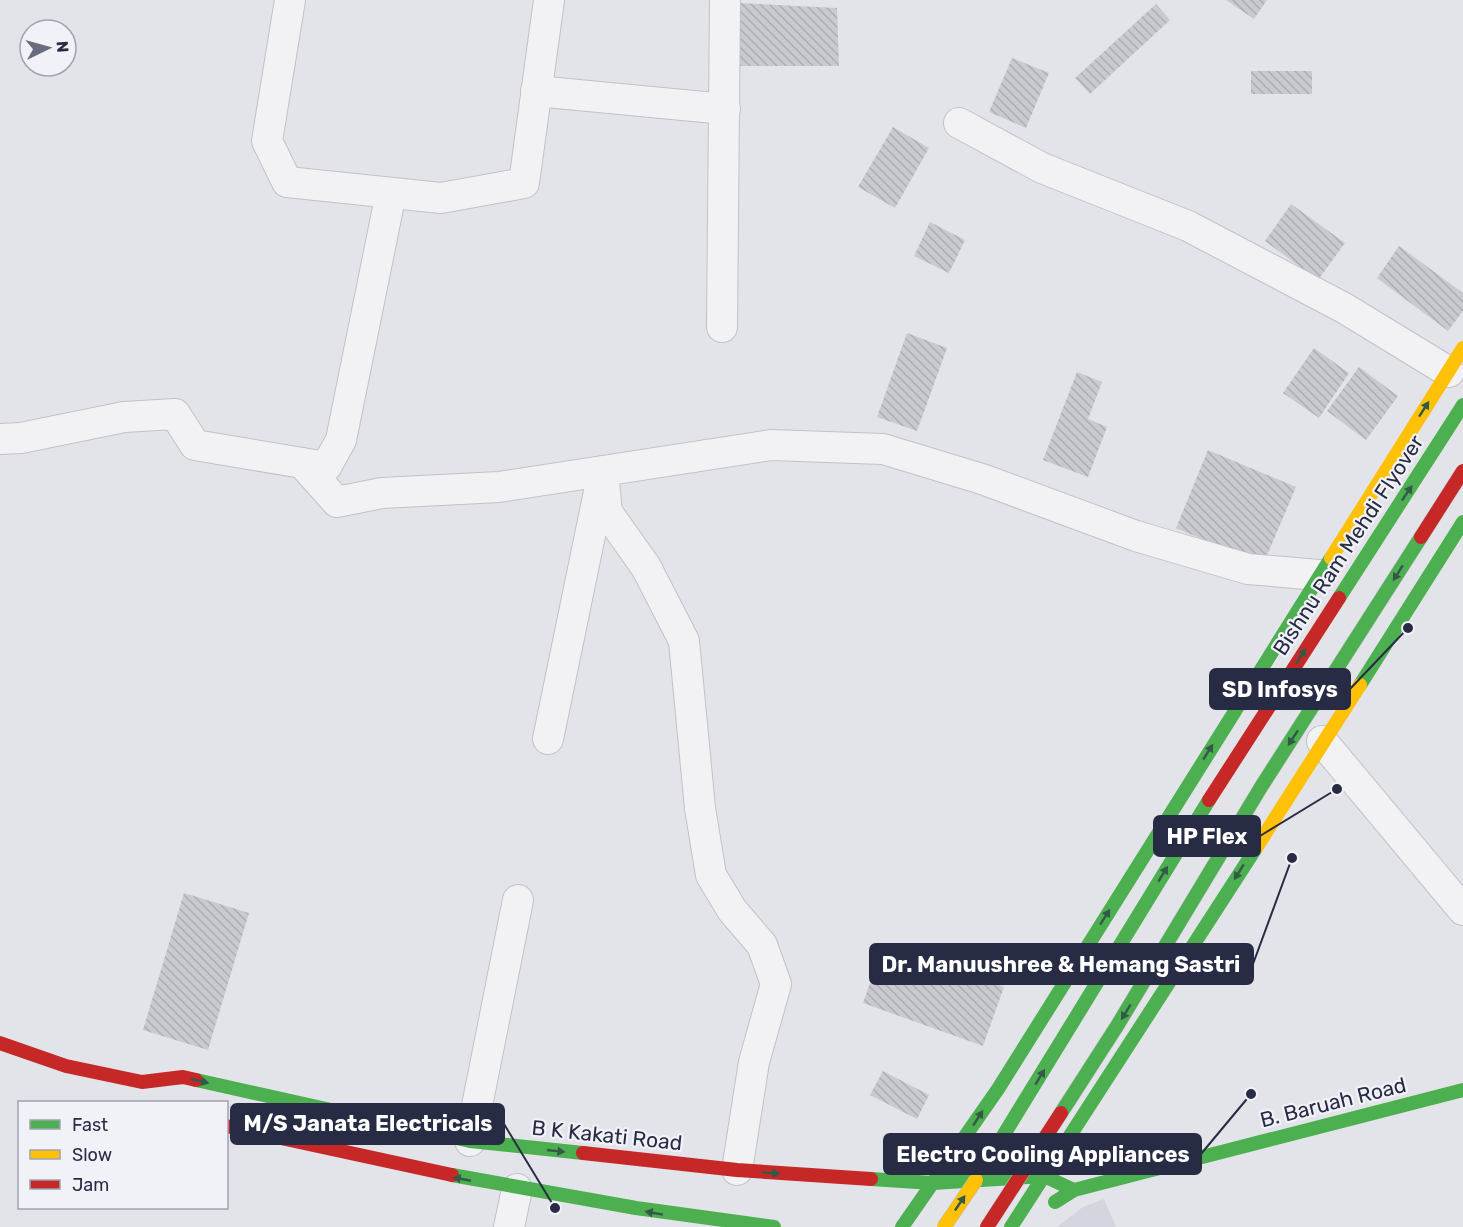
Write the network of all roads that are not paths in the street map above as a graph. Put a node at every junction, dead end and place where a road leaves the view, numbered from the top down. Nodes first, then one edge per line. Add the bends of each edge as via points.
1 (290, 0) edge
2 (549, 0) edge
3 (725, 0) edge
4 (536, 92) junction
5 (725, 109) junction
6 (959, 123) dead end
7 (391, 193) junction
8 (722, 327) dead end
9 (1456, 360) edge
10 (1463, 405) edge
11 (0, 439) edge
12 (302, 463) junction
13 (1463, 471) edge
14 (603, 472) junction
15 (1463, 522) edge
16 (1319, 575) junction
17 (548, 739) dead end
18 (1322, 741) junction
19 (518, 900) dead end
20 (1463, 910) edge
21 (0, 1043) edge
22 (142, 1082) junction
23 (1463, 1090) edge
24 (156, 1096) dead end
25 (228, 1126) edge
26 (471, 1141) junction
27 (736, 1170) junction
28 (1044, 1176) junction
29 (933, 1183) junction
30 (517, 1189) junction
31 (1074, 1190) junction
32 (509, 1227) edge
33 (774, 1227) edge
34 (902, 1227) edge
35 (944, 1227) edge
36 (987, 1227) edge
37 (1011, 1227) edge

1 - 7 street via 267,141 287,182
2 - 4 street
3 - 5 street
4 - 5 street
4 - 7 street via 524,183 441,198
5 - 8 street
6 - 9 street via 1032,163 1188,226 1344,308
7 - 12 street via 341,440 326,467
16 -> 9 main road
35 -> 10 main road, Bishnu Ram Mehdi Flyover, bridge via 1032,1091 1185,838
11 - 12 street via 124,417 175,414 195,445
12 - 14 street via 337,502 382,492 499,487
13 -> 36 main road, bridge via 1261,787 1105,1046
14 - 16 street via 771,445 883,449 982,479 1136,536 1248,569
14 - 17 street
14 - 27 street via 607,512 646,567 684,641 700,808 711,875 732,910 762,945 776,984 754,1062
15 - 18 main road
29 -> 16 main road via 1022,1051
18 - 20 street
18 -> 28 main road
19 - 26 street
21 - 22 main road, B K Kakati Road via 66,1066
22 - 24 main road
22 -> 26 main road, B K Kakati Road via 183,1077
23 - 31 main road, B. Baruah Road
30 -> 25 main road
26 -> 27 main road, B K Kakati Road
27 -> 29 main road, B K Kakati Road
28 - 29 main road, B K Kakati Road
28 - 31 main road, B K Kakati Road
28 - 37 main road
29 - 34 main road
30 - 32 street
33 -> 30 main road via 662,1215
31 - 37 main road, B. Baruah Road

